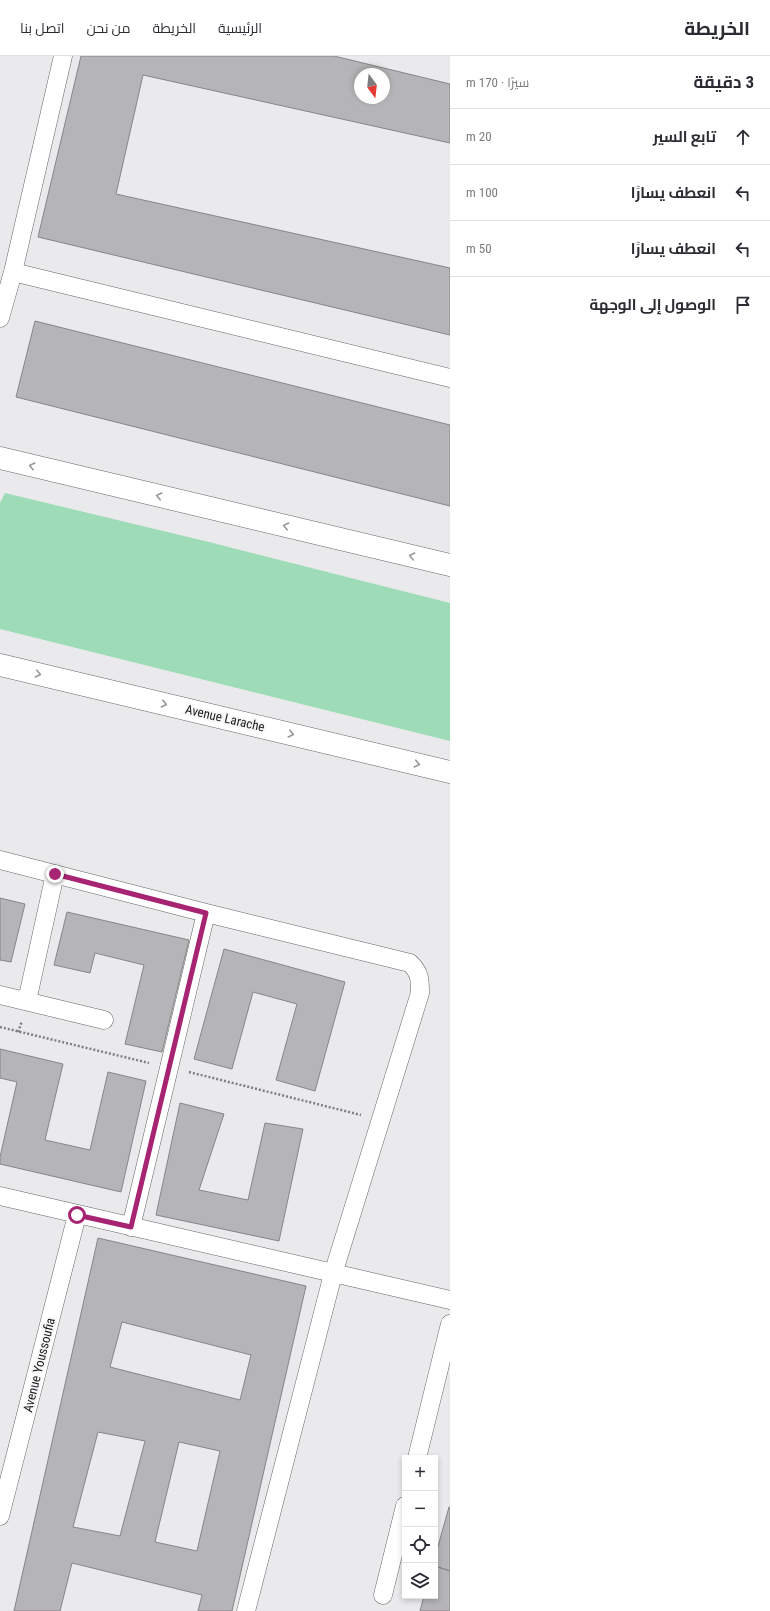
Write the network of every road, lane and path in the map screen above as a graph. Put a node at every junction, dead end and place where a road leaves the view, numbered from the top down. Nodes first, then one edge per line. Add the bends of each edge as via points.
1 (63, 56) edge
2 (14, 272) junction
3 (0, 318) edge
4 (450, 378) edge
5 (0, 458) edge
6 (450, 565) edge
7 (0, 664) edge
8 (450, 772) edge
9 (0, 860) edge
10 (55, 874) junction
11 (206, 913) junction
12 (0, 995) edge
13 (27, 1001) junction
14 (104, 1020) dead end
15 (0, 1196) edge
16 (77, 1215) junction
17 (131, 1227) junction
18 (333, 1274) junction
19 (450, 1300) edge
20 (450, 1324) edge
21 (418, 1455) edge
22 (0, 1516) edge
23 (402, 1518) edge
24 (383, 1595) dead end
25 (246, 1611) edge

1 - 2 street
2 - 3 street
2 - 4 street
6 -> 5 main road
7 -> 8 main road, Avenue Larache
9 - 10 street
10 - 11 street
10 - 13 street
11 - 17 street
11 - 18 street via 410,963 417,970 420,993
12 - 13 street
13 - 14 street
15 - 16 street
16 - 17 street
16 - 22 street, Avenue Youssoufia
17 - 18 street
18 - 19 street
18 - 25 street
20 - 21 street
23 - 24 street

